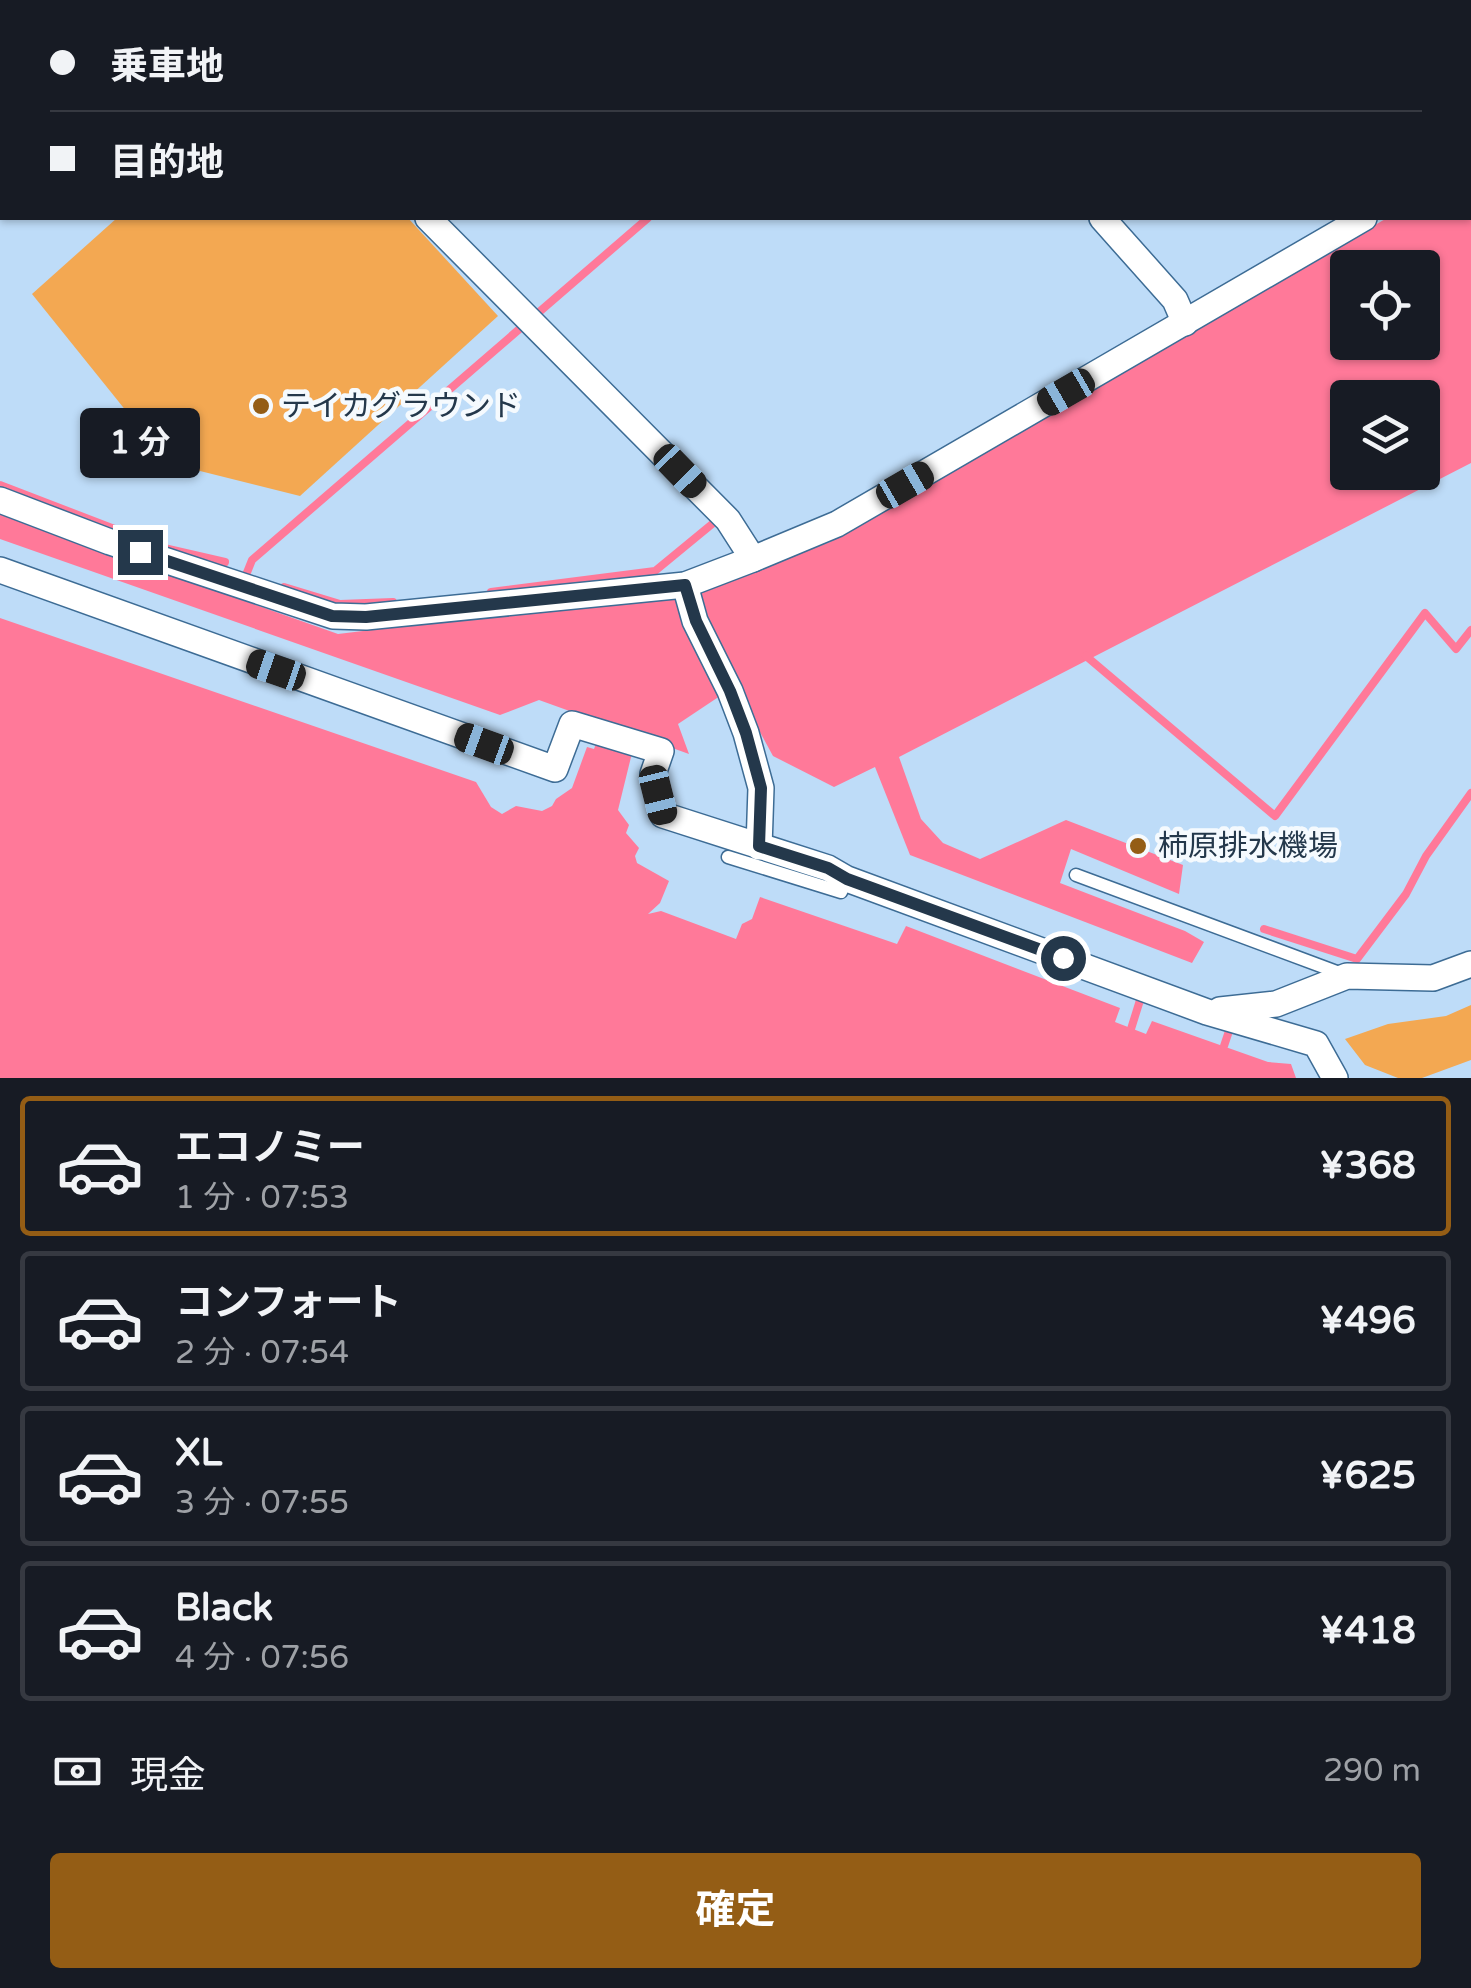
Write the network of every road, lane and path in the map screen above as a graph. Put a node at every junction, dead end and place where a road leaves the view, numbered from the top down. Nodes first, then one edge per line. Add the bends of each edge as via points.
1 (430, 220) edge
2 (1104, 220) edge
3 (1361, 220) edge
4 (1185, 324) junction
5 (0, 500) edge
6 (753, 559) junction
7 (0, 570) edge
8 (685, 585) junction
9 (759, 846) junction
10 (728, 857) dead end
11 (1076, 875) dead end
12 (847, 879) junction
13 (1471, 964) edge
14 (1347, 976) junction
15 (1208, 1012) junction
16 (1335, 1078) edge

1 - 6 street via 728,520
2 - 4 street via 1174,300
3 - 4 street
4 - 6 street via 838,524
5 - 8 street via 332,616
6 - 8 street
7 - 9 street via 555,769 572,724 660,751 653,774 663,815
8 - 9 street via 740,713 761,788
9 - 12 street
10 - 12 lane via 840,892
11 - 14 lane
12 - 15 street
13 - 14 street via 1433,978
14 - 15 street via 1276,1004
15 - 16 street via 1316,1044

